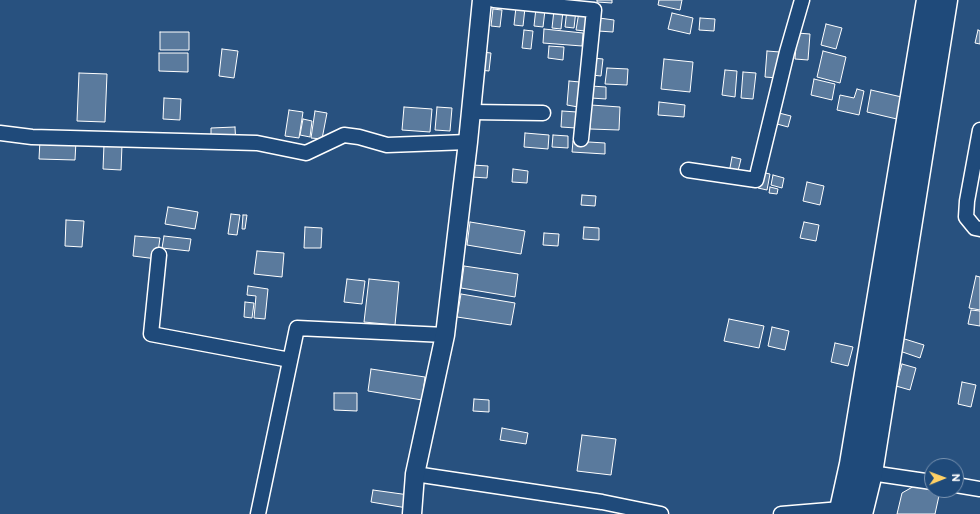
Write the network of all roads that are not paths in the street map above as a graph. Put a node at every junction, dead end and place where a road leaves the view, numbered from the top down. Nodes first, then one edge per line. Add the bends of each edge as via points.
1 (482, 0) edge
2 (494, 0) edge
3 (802, 0) edge
4 (928, 0) edge
5 (946, 0) edge
6 (594, 5) edge
7 (471, 112) junction
8 (543, 113) dead end
9 (980, 130) edge
10 (0, 133) edge
11 (581, 139) dead end
12 (468, 142) junction
13 (688, 170) dead end
14 (980, 229) edge
15 (159, 255) dead end
16 (445, 335) junction
17 (290, 360) junction
18 (871, 472) junction
19 (415, 474) junction
20 (924, 481) edge
21 (964, 486) edge
22 (980, 489) edge
23 (851, 512) edge
24 (258, 514) edge
25 (412, 514) edge
26 (661, 514) edge
27 (781, 514) edge

1 - 7 street
2 - 6 street
3 - 13 street via 756,180
4 - 23 main road via 851,464
5 - 18 main road
6 - 11 street
7 - 8 street
7 - 12 street
9 - 14 street via 966,217 975,228
10 - 12 street via 32,137 257,143 306,153 344,135 388,144
12 - 16 street
15 - 17 street via 151,334
16 - 17 street via 297,328
16 - 19 street
17 - 24 street
18 - 20 street
18 - 23 main road
19 - 25 street
19 - 26 street via 602,502
21 - 22 street
23 - 27 street

